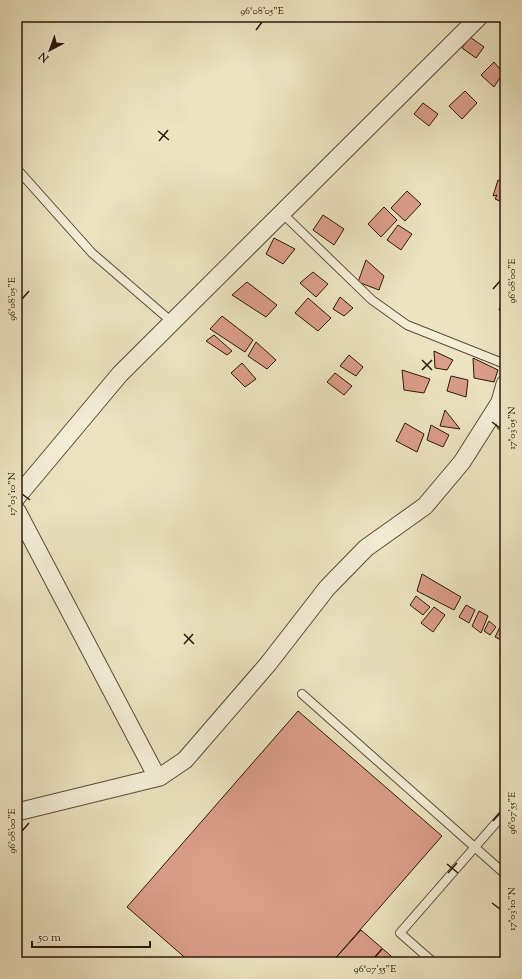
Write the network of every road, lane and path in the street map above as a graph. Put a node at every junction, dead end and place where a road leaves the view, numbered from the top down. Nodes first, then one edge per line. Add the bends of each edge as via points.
1 (479, 17) edge
2 (17, 169) edge
3 (282, 213) junction
4 (172, 322) junction
5 (505, 364) edge
6 (505, 384) edge
7 (502, 403) edge
8 (505, 423) edge
9 (17, 497) edge
10 (17, 511) edge
11 (302, 694) dead end
12 (157, 777) junction
13 (17, 812) edge
14 (502, 816) dead end
15 (475, 847) junction
16 (505, 874) edge
17 (433, 962) edge

1 - 3 street
2 - 4 lane via 92,253
3 - 4 street
3 - 5 lane via 372,300 407,325
4 - 9 street via 120,374
6 - 7 street
7 - 8 street
7 - 12 street via 462,462 425,506 366,548 327,588 268,664 185,760
10 - 12 street
11 - 15 lane
12 - 13 street
14 - 15 lane
15 - 16 lane
15 - 17 lane via 400,933

